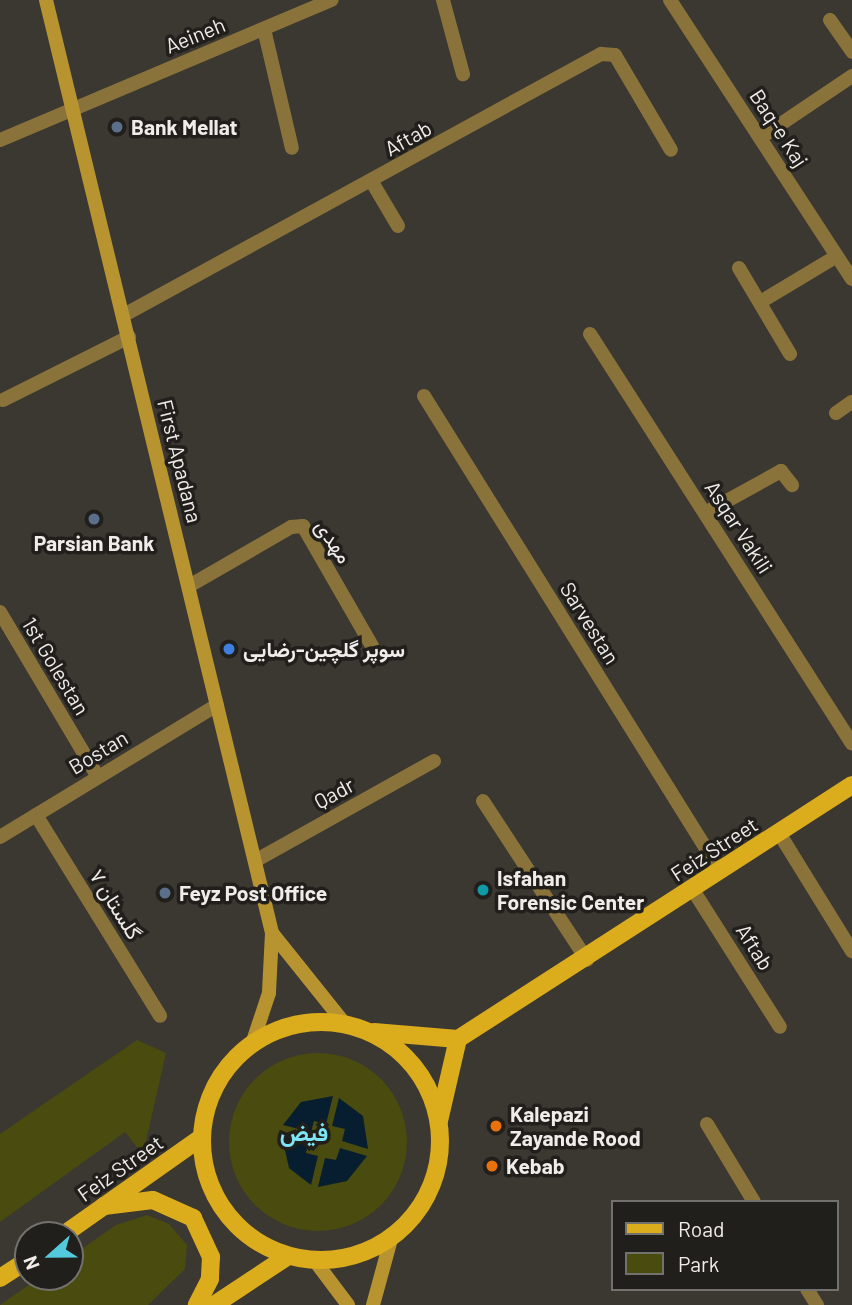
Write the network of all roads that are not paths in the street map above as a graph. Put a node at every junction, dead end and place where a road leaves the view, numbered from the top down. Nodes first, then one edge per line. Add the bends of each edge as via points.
1 (46, 0) edge
2 (332, 0) edge
3 (443, 0) edge
4 (670, 0) edge
5 (830, 20) dead end
6 (264, 29) junction
7 (852, 52) edge
8 (463, 74) dead end
9 (852, 76) edge
10 (74, 107) junction
11 (760, 138) junction
12 (0, 140) edge
13 (292, 148) dead end
14 (671, 150) dead end
15 (372, 182) junction
16 (398, 226) dead end
17 (837, 256) junction
18 (739, 268) dead end
19 (852, 279) edge
20 (762, 301) junction
21 (124, 315) junction
22 (590, 334) dead end
23 (129, 337) junction
24 (790, 354) dead end
25 (424, 396) dead end
26 (4, 400) dead end
27 (852, 402) edge
28 (836, 413) dead end
29 (792, 485) dead end
30 (705, 513) junction
31 (189, 586) junction
32 (0, 612) edge
33 (376, 653) dead end
34 (217, 705) junction
35 (852, 743) edge
36 (434, 761) dead end
37 (98, 777) junction
38 (852, 785) edge
39 (483, 801) dead end
40 (36, 815) junction
41 (779, 833) junction
42 (0, 836) edge
43 (255, 861) junction
44 (720, 871) junction
45 (694, 890) junction
46 (272, 933) junction
47 (852, 951) edge
48 (587, 960) junction
49 (160, 1016) dead end
50 (345, 1024) junction
51 (780, 1027) dead end
52 (369, 1032) junction
53 (458, 1039) junction
54 (252, 1044) junction
55 (439, 1121) junction
56 (706, 1124) dead end
57 (202, 1137) junction
58 (753, 1200) edge
59 (104, 1206) junction
60 (83, 1221) edge
61 (391, 1239) junction
62 (288, 1256) junction
63 (315, 1261) junction
64 (197, 1305) edge
65 (214, 1305) edge
66 (348, 1305) edge
67 (373, 1305) edge

1 - 10 main road, First Apadana
2 - 6 street, Aeineh
3 - 8 street
4 - 11 street, Baq-e Kaj
5 - 7 street
6 - 10 street, Aeineh
6 - 13 street
9 - 11 street
10 - 12 street, Aeineh
10 - 21 main road, First Apadana
11 - 17 street, Baq-e Kaj
14 - 15 street, Aftab via 608,53
15 - 16 street
15 - 21 street, Aftab
17 - 19 street, Baq-e Kaj
17 - 20 street
18 - 20 street
20 - 24 street
21 - 23 main road, First Apadana
22 - 30 street, Asqar Vakili
23 - 26 street
23 - 31 main road, First Apadana
25 - 44 street, Sarvestan
27 - 28 street
29 - 30 street via 781,471
30 - 35 street, Asqar Vakili
31 - 33 street, مهدی via 291,527 303,527
31 - 34 main road, First Apadana
32 - 37 street, 1st Golestan
34 - 37 street, Bostan
34 - 43 main road, First Apadana
36 - 43 street, Qadr
37 - 40 street, Bostan
38 - 41 main road, Feiz Street
39 - 48 street
40 - 42 street, Bostan
40 - 49 street, گلستان ۷
41 - 44 main road, Feiz Street
41 - 47 street
43 - 46 main road, First Apadana
44 - 45 main road, Feiz Street
45 - 48 main road, Feiz Street
45 - 51 street, Aftab
46 - 50 main road
46 - 54 main road via 269,993
48 - 53 main road, Feiz Street
50 - 52 main road
50 - 54 main road via 297,1024
52 - 53 main road
52 - 55 main road via 415,1068
53 - 55 main road
54 - 57 main road via 222,1075
55 - 61 main road via 431,1186
56 - 58 street
57 - 59 main road, Feiz Street
57 - 62 main road via 212,1189 225,1212 264,1246
59 - 60 main road, Feiz Street
59 - 64 main road via 153,1200 192,1218 211,1257 210,1279
61 - 63 main road via 368,1252
61 - 67 main road
62 - 63 main road
62 - 65 main road
63 - 66 main road

